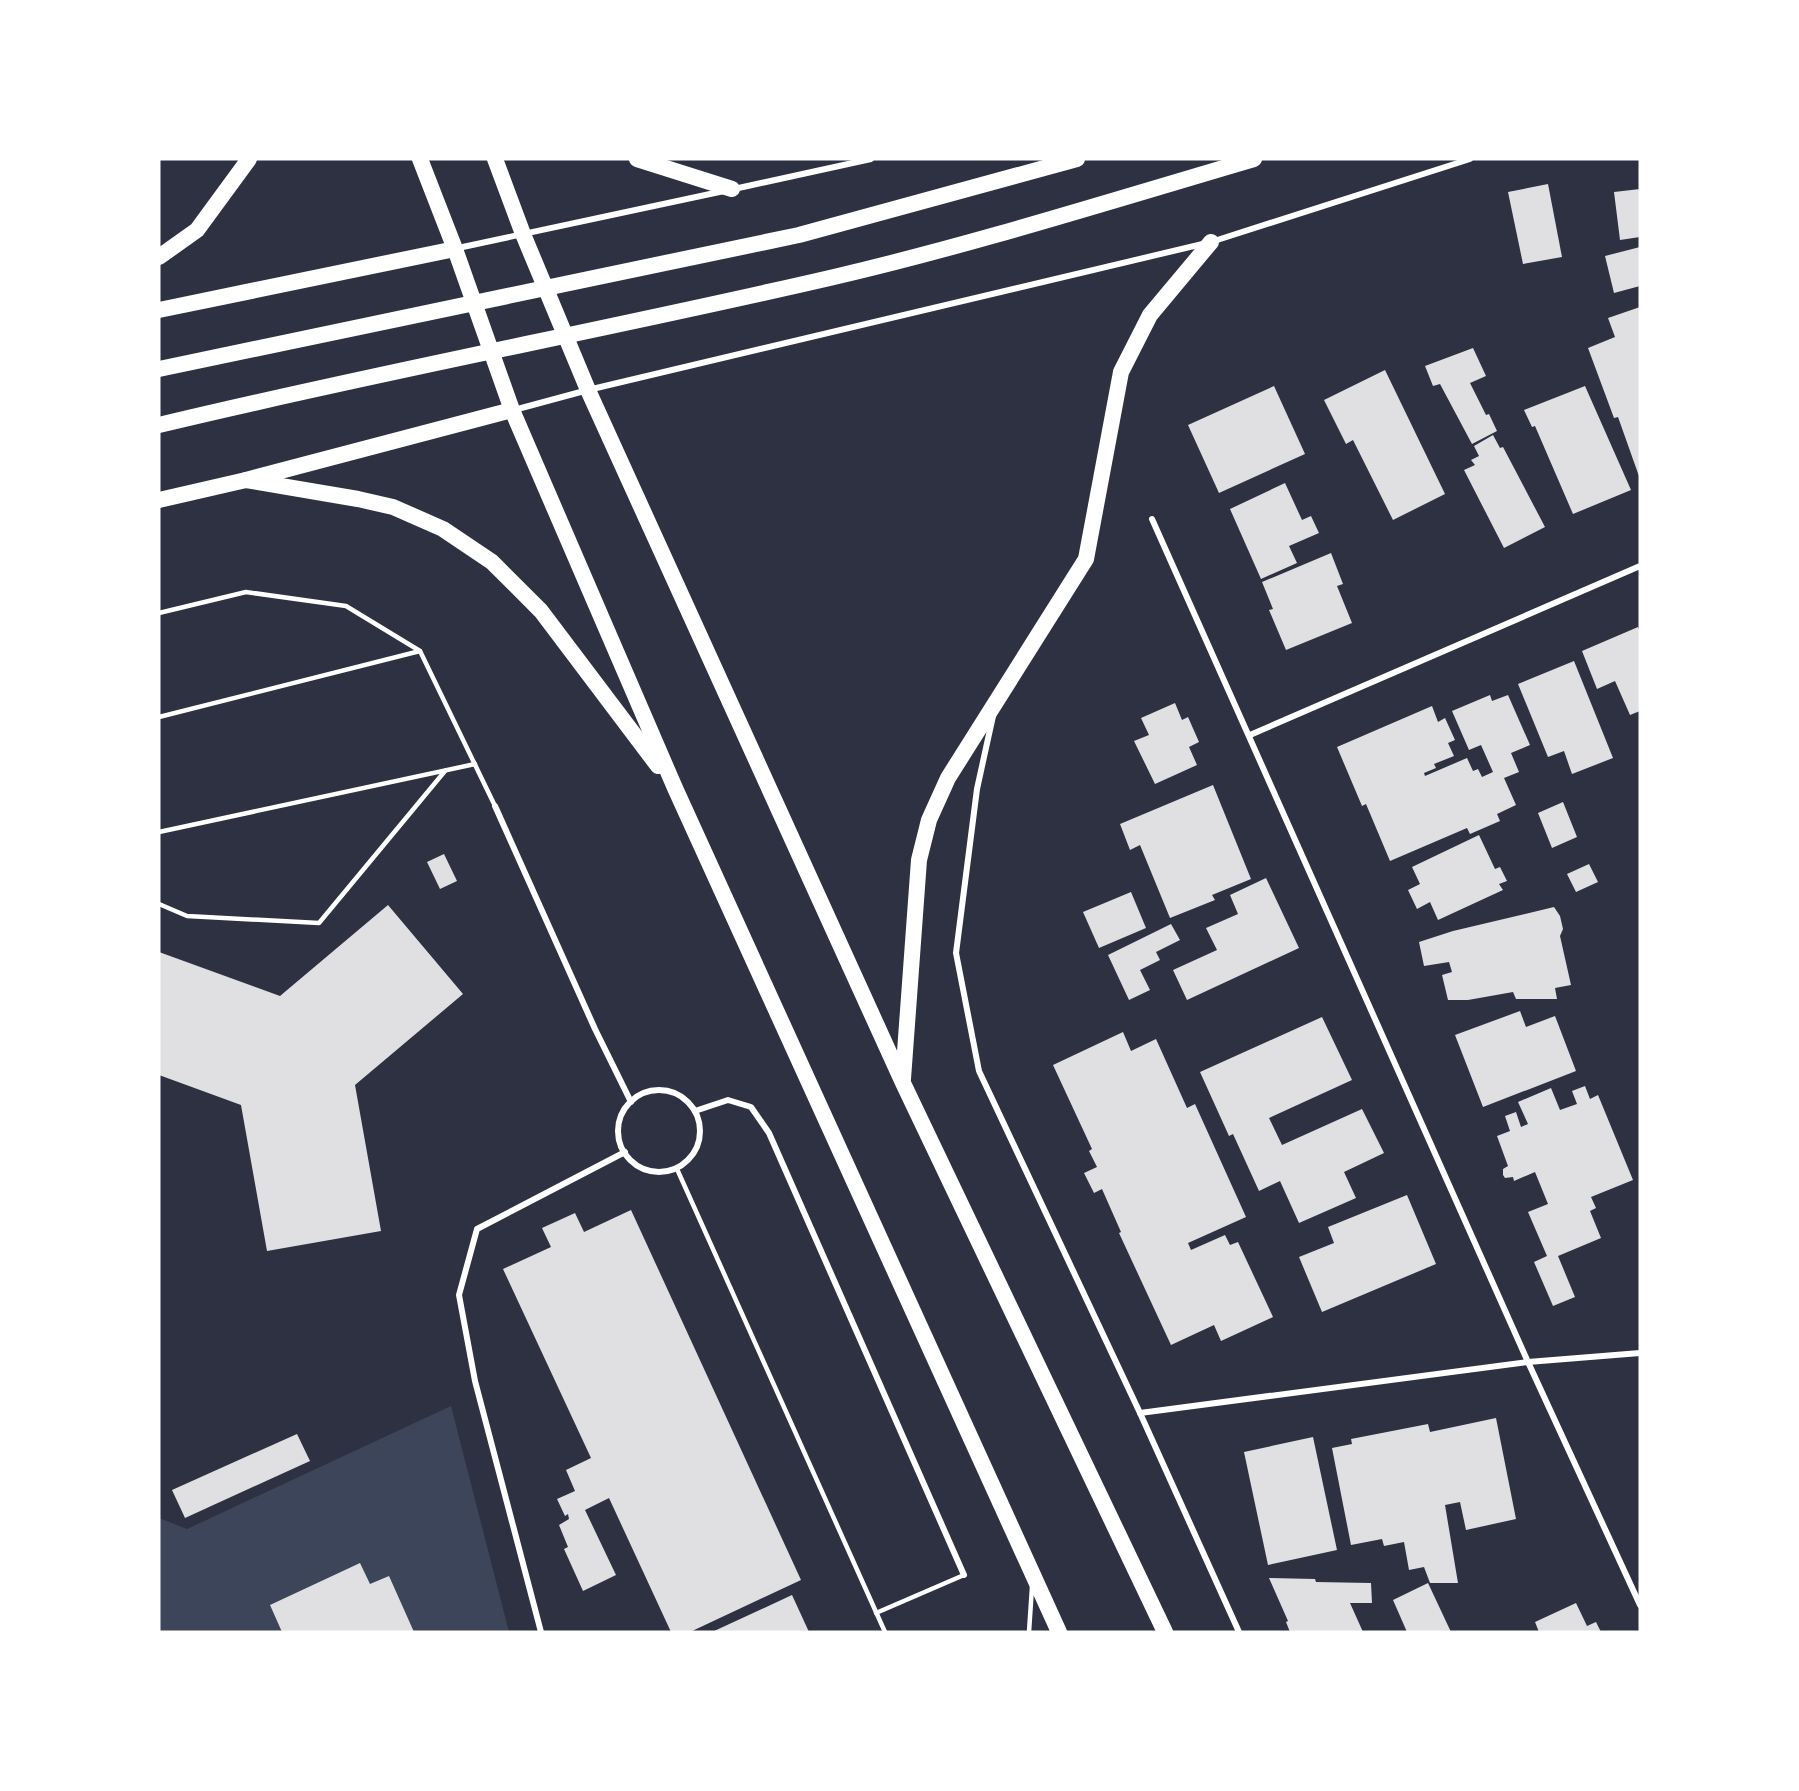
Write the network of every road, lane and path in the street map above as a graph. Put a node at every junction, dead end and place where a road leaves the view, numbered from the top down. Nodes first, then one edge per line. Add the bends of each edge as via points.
1 (249, 159) edge
2 (420, 159) edge
3 (495, 159) edge
4 (637, 159) edge
5 (871, 159) edge
6 (1077, 159) edge
7 (1254, 159) edge
8 (1470, 159) edge
9 (732, 189) junction
10 (523, 234) junction
11 (1211, 242) junction
12 (455, 249) junction
13 (159, 257) edge
14 (159, 310) edge
15 (159, 369) edge
16 (588, 390) junction
17 (512, 411) junction
18 (159, 425) edge
19 (246, 480) junction
20 (159, 500) edge
21 (1152, 519) dead end
22 (1640, 566) edge
23 (159, 613) edge
24 (420, 651) junction
25 (998, 698) junction
26 (159, 717) edge
27 (1250, 735) junction
28 (475, 764) junction
29 (445, 771) junction
30 (675, 788) junction
31 (495, 806) joint
32 (159, 832) edge
33 (159, 904) edge
34 (903, 1083) junction
35 (631, 1102) junction
36 (695, 1112) junction
37 (625, 1152) junction
38 (677, 1169) junction
39 (1640, 1353) edge
40 (1528, 1362) junction
41 (1140, 1413) junction
42 (964, 1575) joint
43 (1033, 1575) junction
44 (1640, 1605) edge
45 (876, 1613) junction
46 (541, 1632) edge
47 (885, 1632) edge
48 (1029, 1632) edge
49 (1059, 1632) edge
50 (1165, 1632) edge
51 (1239, 1632) edge

1 - 13 highway via 196,230
2 - 12 highway
3 - 10 highway
4 - 9 highway
5 - 9 street
6 - 15 highway via 799,235
7 - 18 highway via 835,277
8 - 11 street
9 - 10 street
10 - 12 street
10 - 16 highway
11 - 16 street
11 - 25 highway via 1150,315 1121,372 1086,559
12 - 14 highway
12 - 17 highway
16 - 17 street
16 - 34 highway
17 - 19 highway
17 - 30 highway
19 - 20 highway
19 - 30 highway via 393,507 443,529 492,562 541,611
21 - 27 street
22 - 27 street
23 - 24 lane via 246,592 346,606
24 - 26 lane
24 - 28 lane
25 - 34 highway via 948,778 929,820 919,860
25 - 41 street via 977,789 956,953 979,1071
27 - 40 street
28 - 29 lane
28 - 31 lane
29 - 32 lane
29 - 33 lane via 319,923 187,916
30 - 43 highway
31 - 35 street
34 - 50 highway
35 - 36 street via 649,1091 663,1090 687,1101
35 - 37 street via 618,1131
36 - 38 street via 700,1138 688,1161
36 - 42 street via 728,1100 751,1107 769,1133
37 - 38 street via 637,1166 650,1171 664,1173
37 - 46 street via 477,1228 459,1295 475,1381
38 - 45 lane
39 - 40 street
40 - 41 street
40 - 44 street
41 - 51 street
42 - 45 lane
43 - 48 lane
43 - 49 highway
45 - 47 lane

